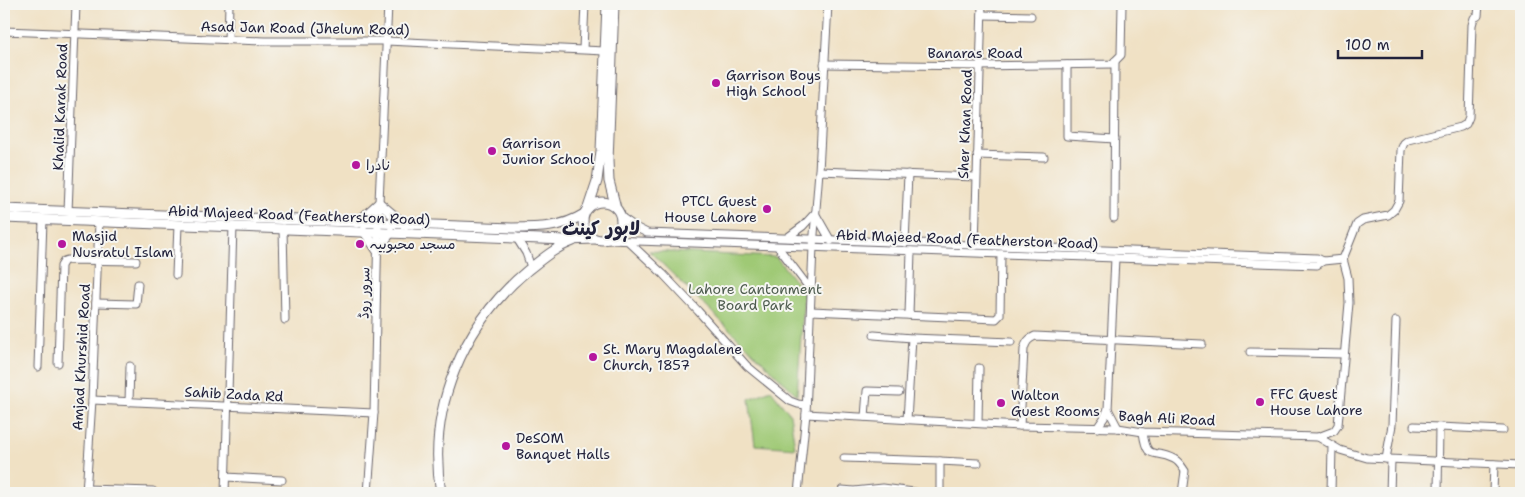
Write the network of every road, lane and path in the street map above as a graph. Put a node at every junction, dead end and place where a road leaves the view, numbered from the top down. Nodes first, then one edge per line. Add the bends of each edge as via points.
1 (76, 4) edge
2 (229, 4) edge
3 (388, 4) edge
4 (584, 4) edge
5 (607, 4) edge
6 (614, 4) edge
7 (828, 4) edge
8 (982, 4) edge
9 (1122, 4) edge
10 (1479, 4) edge
11 (982, 16) junction
12 (1031, 16) dead end
13 (4, 31) edge
14 (75, 34) junction
15 (228, 40) junction
16 (386, 41) junction
17 (583, 49) junction
18 (605, 51) junction
19 (1115, 61) junction
20 (824, 64) junction
21 (1067, 65) junction
22 (979, 66) junction
23 (1115, 139) junction
24 (977, 156) junction
25 (1044, 157) dead end
26 (819, 171) junction
27 (908, 174) junction
28 (976, 177) junction
29 (379, 203) junction
30 (616, 208) junction
31 (4, 210) edge
32 (586, 211) junction
33 (68, 212) junction
34 (815, 213) junction
35 (621, 217) junction
36 (4, 218) edge
37 (1114, 218) dead end
38 (43, 220) junction
39 (99, 222) junction
40 (357, 223) junction
41 (178, 224) junction
42 (405, 225) junction
43 (233, 226) junction
44 (283, 228) junction
45 (378, 228) junction
46 (364, 231) junction
47 (391, 232) junction
48 (516, 237) junction
49 (788, 237) junction
50 (594, 239) junction
51 (813, 239) junction
52 (578, 240) junction
53 (609, 240) junction
54 (831, 240) junction
55 (629, 242) junction
56 (906, 243) junction
57 (975, 246) junction
58 (778, 247) junction
59 (812, 247) junction
60 (960, 249) junction
61 (377, 250) junction
62 (911, 251) junction
63 (1001, 254) junction
64 (1115, 258) junction
65 (1344, 259) junction
66 (98, 261) junction
67 (136, 261) dead end
68 (1323, 261) junction
69 (532, 267) junction
70 (176, 275) dead end
71 (138, 284) dead end
72 (811, 289) junction
73 (96, 303) junction
74 (810, 311) junction
75 (909, 315) junction
76 (285, 320) dead end
77 (1396, 321) dead end
78 (874, 335) dead end
79 (912, 338) junction
80 (1111, 340) junction
81 (1012, 342) dead end
82 (1202, 344) dead end
83 (1250, 352) dead end
84 (1344, 354) junction
85 (58, 363) dead end
86 (130, 366) dead end
87 (38, 367) dead end
88 (979, 368) dead end
89 (899, 392) dead end
90 (92, 400) junction
91 (129, 402) junction
92 (806, 405) junction
93 (228, 406) junction
94 (1108, 409) junction
95 (374, 413) junction
96 (806, 414) junction
97 (865, 418) junction
98 (907, 420) junction
99 (978, 423) junction
100 (1020, 426) junction
101 (1414, 426) dead end
102 (1439, 427) junction
103 (1097, 428) junction
104 (1118, 428) junction
105 (1502, 430) dead end
106 (1143, 432) junction
107 (1318, 437) junction
108 (1332, 446) junction
109 (844, 458) dead end
110 (1389, 460) junction
111 (1438, 461) junction
112 (940, 462) junction
113 (978, 463) dead end
114 (1494, 464) junction
115 (1521, 465) edge
116 (226, 478) junction
117 (282, 480) dead end
118 (842, 490) dead end
119 (86, 491) edge
120 (153, 491) dead end
121 (225, 493) edge
122 (368, 493) edge
123 (441, 493) edge
124 (798, 493) edge
125 (921, 493) edge
126 (940, 493) edge
127 (1182, 493) edge
128 (1331, 493) edge
129 (1390, 493) edge
130 (1438, 493) edge
131 (1493, 493) edge

1 - 14 street, Khalid Karak Road
2 - 15 street
3 - 16 street, سرور روڈ
4 - 17 street
5 - 18 main road
6 - 30 main road via 608,160
7 - 20 street
8 - 11 street, Sher Khan Road
9 - 19 street via 1121,55
10 - 65 street via 1478,16 1472,25 1469,117 1466,124 1404,143 1397,206 1388,215 1357,224
11 - 12 street
11 - 22 street, Sher Khan Road
13 - 14 street, Asad Jan Road (Jhelum Road)
14 - 15 street, Asad Jan Road (Jhelum Road)
14 - 33 street, Khalid Karak Road
15 - 16 street, Asad Jan Road (Jhelum Road)
16 - 17 street, Asad Jan Road (Jhelum Road)
16 - 29 street, سرور روڈ
17 - 18 street, Asad Jan Road (Jhelum Road)
18 - 32 main road via 599,168
19 - 21 street, Banaras Road via 1112,64
19 - 23 street
20 - 22 street, Banaras Road
20 - 26 street
21 - 22 street, Banaras Road
21 - 23 street via 1066,136
22 - 24 street, Sher Khan Road
23 - 37 street
24 - 25 street
24 - 28 street, Sher Khan Road
26 - 27 street
26 - 34 street
27 - 28 street
27 - 56 street
28 - 57 street, Sher Khan Road
29 - 40 main road
29 - 42 main road
29 - 45 street, سرور روڈ
30 - 32 main road via 599,202
30 - 35 main road
31 - 33 main road, Abid Majeed Road (Featherston Road)
32 - 42 main road, Abid Majeed Road (Featherston Road) via 562,225 543,228
32 - 50 main road via 584,228
33 - 40 main road, Abid Majeed Road (Featherston Road)
34 - 49 street
34 - 51 street
34 - 54 street
35 - 49 street, Abid Majeed Road (Featherston Road) via 647,233
35 - 53 main road via 619,231
36 - 38 main road, Abid Majeed Road (Featherston Road)
38 - 39 main road, Abid Majeed Road (Featherston Road)
38 - 87 street
39 - 41 main road, Abid Majeed Road (Featherston Road)
39 - 66 street, Amjad Khurshid Road
40 - 45 main road, Abid Majeed Road (Featherston Road)
41 - 43 main road, Abid Majeed Road (Featherston Road)
41 - 70 street
42 - 45 main road, Abid Majeed Road (Featherston Road)
43 - 44 main road, Abid Majeed Road (Featherston Road)
43 - 93 street
44 - 46 main road, Abid Majeed Road (Featherston Road)
44 - 76 street
45 - 46 main road, Abid Majeed Road (Featherston Road)
45 - 47 main road, Abid Majeed Road (Featherston Road)
45 - 61 street, سرور روڈ
46 - 61 main road
47 - 48 main road, Abid Majeed Road (Featherston Road)
47 - 61 main road
48 - 52 main road, Abid Majeed Road (Featherston Road)
48 - 69 street
49 - 51 street, Abid Majeed Road (Featherston Road)
50 - 52 main road, Abid Majeed Road (Featherston Road)
50 - 53 main road
51 - 54 street, Abid Majeed Road (Featherston Road)
51 - 59 street
52 - 69 main road via 559,247
53 - 55 street, Abid Majeed Road (Featherston Road)
54 - 56 street, Abid Majeed Road (Featherston Road)
55 - 58 street, Abid Majeed Road (Featherston Road)
55 - 92 street via 663,274 747,366 790,401
56 - 60 street, Abid Majeed Road (Featherston Road)
57 - 60 street, Abid Majeed Road (Featherston Road)
57 - 68 street, Abid Majeed Road (Featherston Road) via 1317,258
58 - 59 street, Abid Majeed Road (Featherston Road)
58 - 72 street
59 - 62 street, Abid Majeed Road (Featherston Road)
59 - 72 street
60 - 62 street, Abid Majeed Road (Featherston Road)
60 - 63 street, Abid Majeed Road (Featherston Road)
61 - 95 street, سرور روڈ
62 - 75 street
63 - 64 street, Abid Majeed Road (Featherston Road)
63 - 75 street via 998,318
64 - 68 street, Abid Majeed Road (Featherston Road) via 1318,265
64 - 80 street
65 - 68 street, Abid Majeed Road (Featherston Road)
65 - 84 street via 1349,296
66 - 67 street
66 - 73 street, Amjad Khurshid Road
66 - 85 street via 67,260 61,266
69 - 123 main road via 484,317 452,377 439,427 437,455
71 - 73 street via 136,304
72 - 74 street
73 - 90 street, Amjad Khurshid Road
74 - 75 street
74 - 92 street
77 - 110 street
78 - 79 street
79 - 81 street
79 - 98 street
80 - 82 street
80 - 94 street
80 - 100 street via 1029,338 1024,349
83 - 84 street
84 - 107 street via 1338,425
86 - 91 street
88 - 99 street
89 - 97 street via 870,390
90 - 91 street, Sahib Zada Rd
90 - 119 street, Amjad Khurshid Road
91 - 93 street, Sahib Zada Rd
92 - 96 street
93 - 95 street, Sahib Zada Rd
93 - 116 street
94 - 103 street
94 - 104 street
95 - 122 street, سرور روڈ
96 - 97 street, Bagh Ali Road
96 - 124 street
97 - 98 street, Bagh Ali Road
98 - 99 street, Bagh Ali Road
99 - 100 street, Bagh Ali Road
100 - 103 street, Bagh Ali Road
101 - 102 street
102 - 105 street
102 - 111 street
103 - 104 street, Bagh Ali Road
104 - 106 street, Bagh Ali Road
106 - 107 street, Bagh Ali Road
106 - 127 street via 1149,452 1176,459 1185,470
107 - 108 street
108 - 110 street via 1357,456
108 - 128 street
109 - 112 street
110 - 111 street
110 - 129 street
111 - 114 street
111 - 130 street
112 - 113 street
112 - 126 street
114 - 115 street
114 - 131 street
116 - 117 street
116 - 121 street
118 - 125 street via 883,488
119 - 120 street

